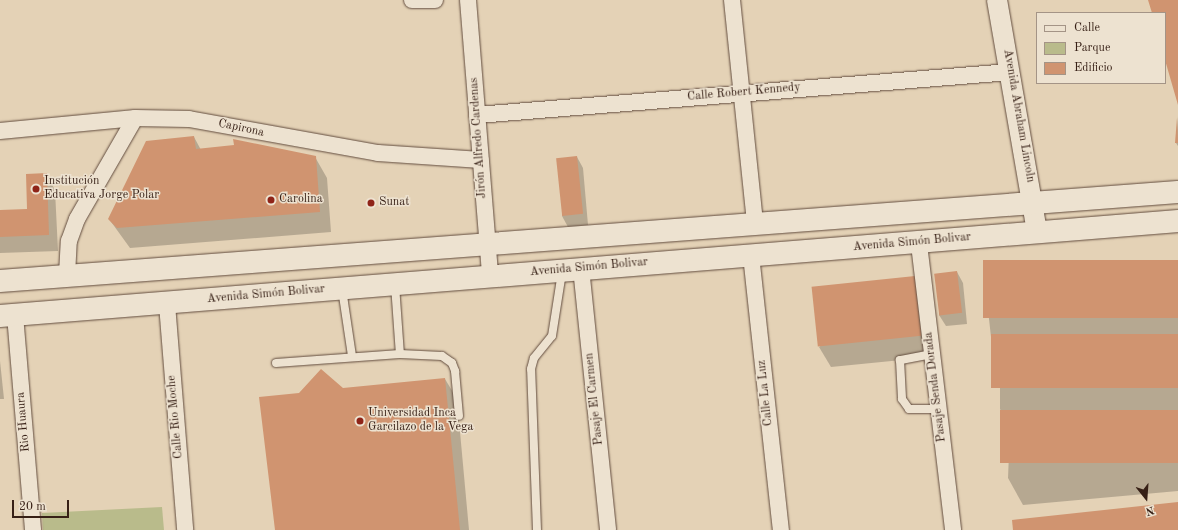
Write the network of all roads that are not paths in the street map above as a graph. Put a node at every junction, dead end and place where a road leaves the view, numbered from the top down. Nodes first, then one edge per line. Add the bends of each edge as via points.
1 (412, 0) edge
2 (435, 0) edge
3 (468, 0) edge
4 (732, 0) edge
5 (997, 0) edge
6 (1010, 72) junction
7 (742, 93) junction
8 (478, 115) junction
9 (135, 118) junction
10 (0, 131) edge
11 (481, 160) junction
12 (1178, 192) edge
13 (1033, 204) junction
14 (1178, 221) edge
15 (755, 224) junction
16 (1037, 232) junction
17 (487, 244) junction
18 (919, 244) junction
19 (751, 255) junction
20 (571, 269) junction
21 (67, 275) junction
22 (490, 276) junction
23 (0, 281) edge
24 (394, 284) junction
25 (342, 288) junction
26 (166, 304) junction
27 (8, 316) edge
28 (400, 354) junction
29 (932, 354) junction
30 (352, 356) junction
31 (276, 363) dead end
32 (938, 409) junction
33 (459, 416) dead end
34 (33, 530) edge
35 (185, 530) edge
36 (538, 530) edge
37 (608, 530) edge
38 (781, 530) edge
39 (953, 530) edge

1 - 2 street
3 - 8 street, Jirón Alfredo Cardenas
4 - 7 street
5 - 6 street, Avenida Abraham Lincoln
6 - 7 street, Calle Robert Kennedy
6 - 13 street, Avenida Abraham Lincoln
7 - 8 street, Calle Robert Kennedy
7 - 15 street
8 - 11 street, Jirón Alfredo Cardenas
9 - 10 street, Capirona
9 - 11 street, Capirona via 189,119 378,153
9 - 21 street via 77,219 69,241
11 - 17 street, Jirón Alfredo Cardenas
12 - 13 main road
13 - 15 main road
13 - 16 street, Avenida Abraham Lincoln
14 - 16 main road, Avenida Simón Bolivar
15 - 17 main road
16 - 18 main road, Avenida Simón Bolivar
17 - 21 main road
17 - 22 street, Jirón Alfredo Cardenas
18 - 19 main road, Avenida Simón Bolivar
18 - 29 street, Pasaje Senda Dorada
19 - 20 main road, Avenida Simón Bolivar
19 - 38 street, Calle La Luz
20 - 22 main road, Avenida Simón Bolivar
20 - 36 lane via 552,336 534,358 531,369
20 - 37 street, Pasaje El Carmen
21 - 23 main road
22 - 24 main road, Avenida Simón Bolivar
24 - 25 main road, Avenida Simón Bolivar
24 - 28 lane
25 - 26 main road, Avenida Simón Bolivar
25 - 30 lane
26 - 27 main road, Avenida Simón Bolivar
26 - 35 street, Calle Rio Moche
27 - 34 street, Rio Huaura
28 - 30 lane
28 - 33 lane via 442,356 452,363
29 - 32 street, Pasaje Senda Dorada
29 - 32 lane via 900,360 902,399 909,409
30 - 31 lane
32 - 39 street, Pasaje Senda Dorada

